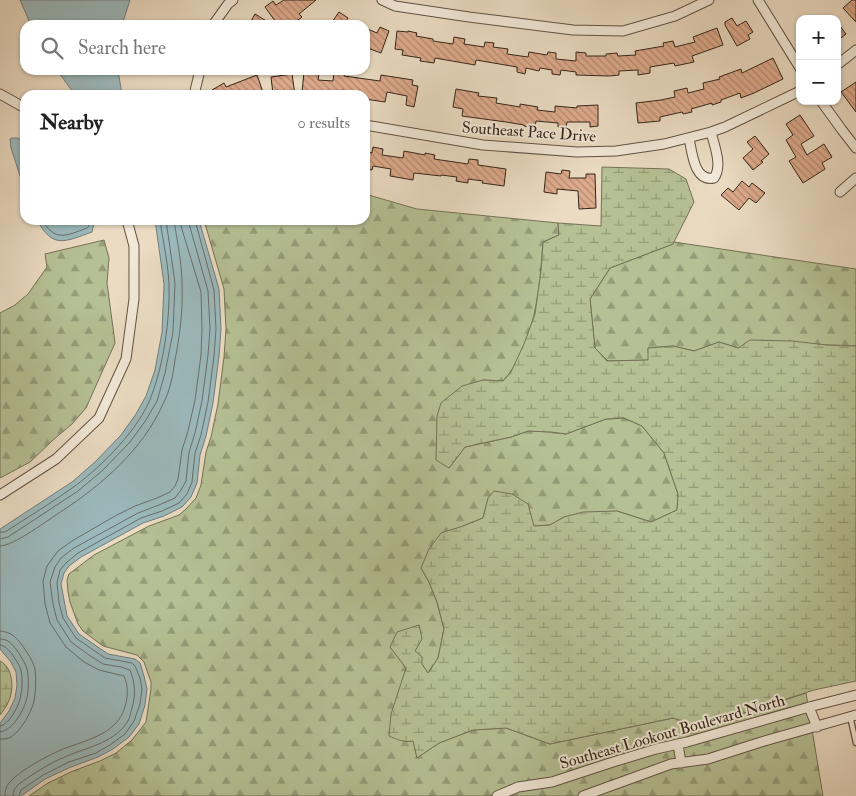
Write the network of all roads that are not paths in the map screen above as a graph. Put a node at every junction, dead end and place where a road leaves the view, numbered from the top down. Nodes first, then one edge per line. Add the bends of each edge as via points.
1 (233, 0) edge
2 (382, 0) edge
3 (709, 0) edge
4 (758, 0) edge
5 (217, 20) edge
6 (856, 50) edge
7 (796, 62) edge
8 (841, 62) edge
9 (199, 75) edge
10 (195, 90) edge
11 (796, 93) edge
12 (0, 94) edge
13 (20, 105) edge
14 (825, 105) edge
15 (370, 126) edge
16 (711, 132) junction
17 (689, 138) junction
18 (856, 148) edge
19 (856, 178) edge
20 (840, 192) dead end
21 (128, 225) edge
22 (0, 495) edge
23 (856, 695) edge
24 (809, 707) junction
25 (853, 716) edge
26 (817, 726) junction
27 (856, 743) edge
28 (678, 744) junction
29 (681, 763) junction
30 (497, 796) edge
31 (583, 796) edge

1 - 5 street
2 - 3 street via 395,6 564,29 623,30 675,16
4 - 7 street
6 - 8 street
9 - 10 street
11 - 16 street, Southeast Pace Drive
12 - 13 street
14 - 18 street
15 - 17 street, Southeast Pace Drive via 483,145 577,152 616,151
16 - 17 street, Southeast Pace Drive
16 - 17 street via 718,170 714,178 704,178 698,171
19 - 20 street
21 - 22 street via 134,246 134,299 126,360 99,418 56,459
23 - 24 street, Southeast Lookout Boulevard North
24 - 26 street
24 - 28 street, Southeast Lookout Boulevard North
25 - 26 street, Southeast Lookout Boulevard North
25 - 27 lane
26 - 29 street, Southeast Lookout Boulevard North via 708,759
28 - 29 street
28 - 30 street, Southeast Lookout Boulevard North via 552,782 518,787
29 - 31 street, Southeast Lookout Boulevard North

